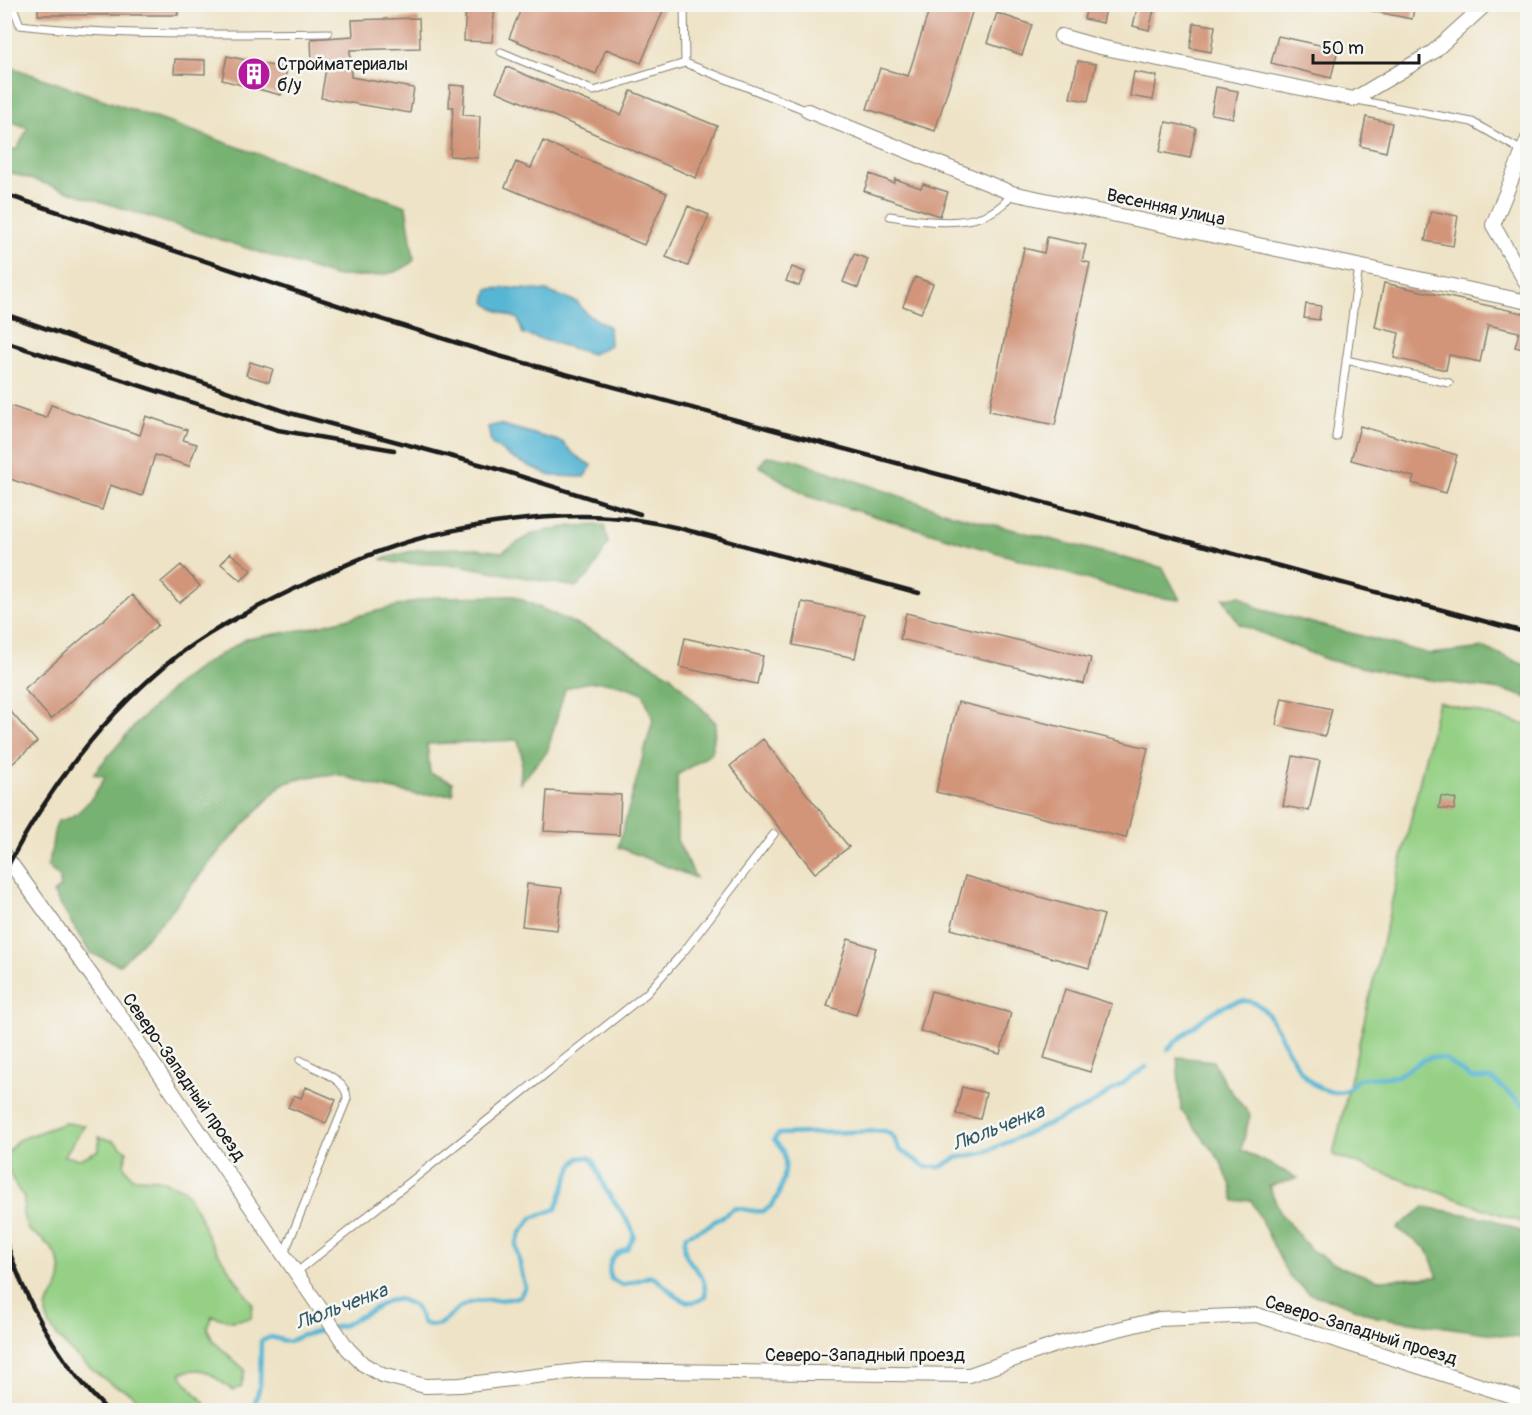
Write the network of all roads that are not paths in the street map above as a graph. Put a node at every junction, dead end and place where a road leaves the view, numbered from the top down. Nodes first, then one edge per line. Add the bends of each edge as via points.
1 (12, 4) edge
2 (684, 4) edge
3 (1486, 4) edge
4 (328, 33) dead end
5 (1061, 36) dead end
6 (501, 52) dead end
7 (685, 63) junction
8 (1354, 99) junction
9 (808, 111) joint
10 (1526, 146) edge
11 (1012, 193) junction
12 (890, 216) dead end
13 (1359, 266) junction
14 (1527, 286) edge
15 (1527, 302) edge
16 (1346, 360) junction
17 (1449, 383) dead end
18 (1336, 437) dead end
19 (774, 834) dead end
20 (4, 854) edge
21 (300, 1060) dead end
22 (284, 1254) junction
23 (297, 1272) junction
24 (1527, 1401) edge

1 - 4 lane via 20,25 60,30 174,35
2 - 7 lane
3 - 8 street via 1433,52
5 - 8 street
6 - 7 lane via 594,91
7 - 9 lane
8 - 10 lane via 1472,122
9 - 11 street, Весенняя улица
10 - 14 street via 1493,225
11 - 12 lane via 1006,203 989,214 956,221 926,222
11 - 13 street, Весенняя улица
13 - 15 street, Весенняя улица
13 - 16 lane
16 - 17 lane
16 - 18 lane
19 - 23 lane via 685,950 646,993
20 - 22 street, Северо-Западный проезд
21 - 22 lane via 341,1083 347,1099
22 - 23 street, Северо-Западный проезд
23 - 24 street, Северо-Западный проезд via 355,1357 394,1380 425,1386 586,1370 969,1376 1058,1344 1159,1319 1257,1315

